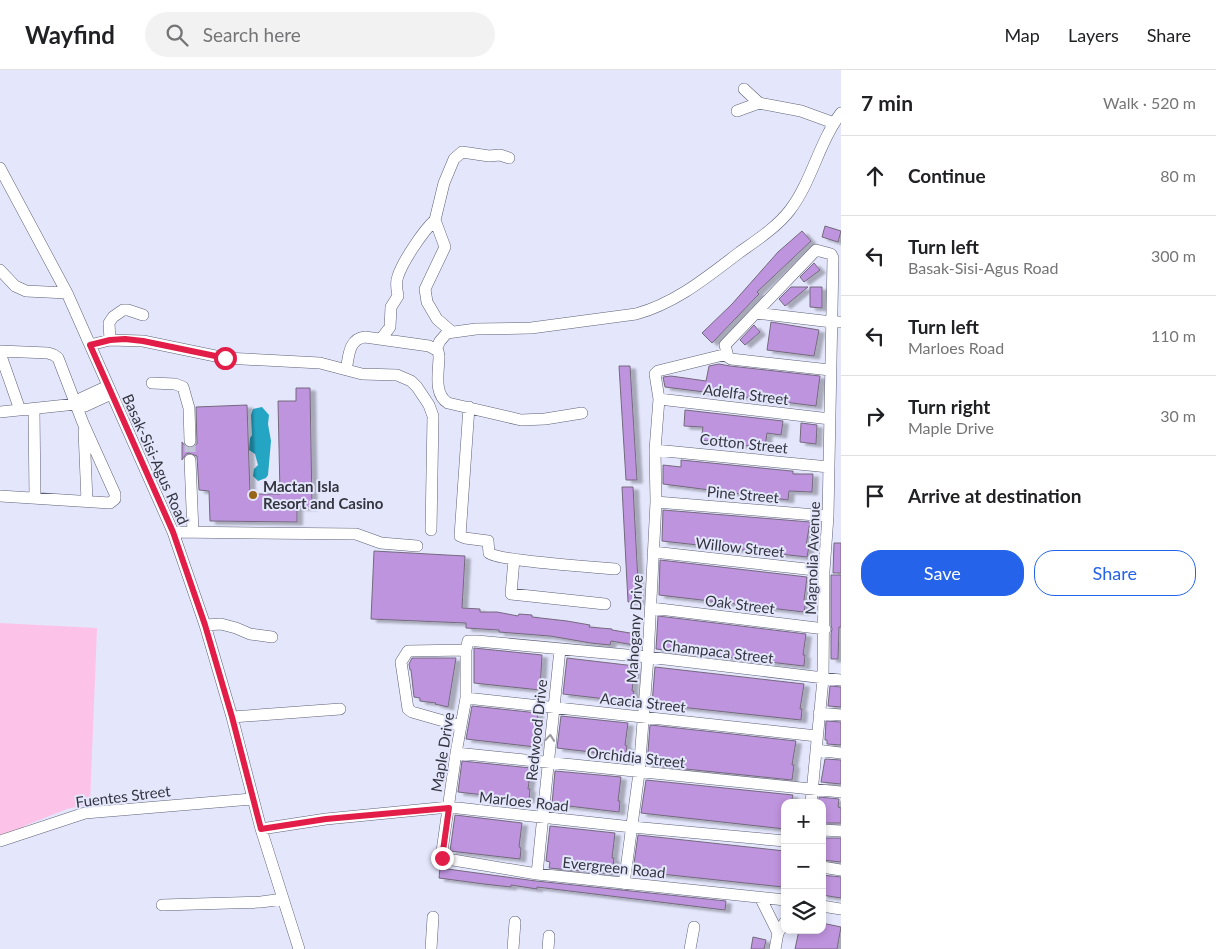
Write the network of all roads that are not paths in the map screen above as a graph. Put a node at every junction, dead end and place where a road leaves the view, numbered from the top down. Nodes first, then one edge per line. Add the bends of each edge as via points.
1 (744, 89) dead end
2 (759, 103) junction
3 (737, 111) dead end
4 (841, 113) edge
5 (834, 123) junction
6 (509, 158) dead end
7 (0, 168) edge
8 (435, 220) junction
9 (0, 270) edge
10 (67, 293) junction
11 (756, 313) junction
12 (143, 315) dead end
13 (836, 322) edge
14 (452, 332) junction
15 (110, 340) junction
16 (381, 340) junction
17 (90, 345) junction
18 (436, 349) junction
19 (0, 352) edge
20 (727, 354) junction
21 (346, 370) junction
22 (830, 370) junction
23 (152, 383) dead end
24 (110, 390) junction
25 (659, 399) junction
26 (76, 404) junction
27 (469, 407) junction
28 (34, 409) junction
29 (20, 410) junction
30 (0, 412) edge
31 (582, 413) dead end
32 (830, 420) junction
33 (83, 423) junction
34 (190, 441) tunnel mouth
35 (656, 450) junction
36 (190, 460) tunnel mouth
37 (829, 467) junction
38 (0, 496) edge
39 (35, 498) junction
40 (88, 501) junction
41 (656, 502) junction
42 (828, 516) junction
43 (430, 530) dead end
44 (173, 532) junction
45 (193, 532) junction
46 (417, 546) dead end
47 (653, 552) junction
48 (514, 559) junction
49 (615, 568) dead end
50 (824, 571) junction
51 (605, 604) dead end
52 (651, 608) junction
53 (205, 625) junction
54 (825, 629) junction
55 (272, 637) dead end
56 (560, 649) junction
57 (466, 650) junction
58 (648, 657) junction
59 (823, 679) junction
60 (841, 680) edge
61 (466, 698) junction
62 (553, 708) junction
63 (340, 709) dead end
64 (819, 713) junction
65 (841, 715) edge
66 (232, 717) junction
67 (644, 718) junction
68 (461, 726) junction
69 (817, 736) junction
70 (816, 750) junction
71 (456, 753) junction
72 (841, 753) edge
73 (548, 763) junction
74 (639, 772) junction
75 (813, 789) junction
76 (841, 792) edge
77 (252, 799) junction
78 (812, 799) edge
79 (449, 808) junction
80 (543, 818) junction
81 (632, 827) junction
82 (261, 829) junction
83 (826, 830) edge
84 (841, 831) edge
85 (0, 840) edge
86 (781, 841) edge
87 (442, 858) joint
88 (826, 868) edge
89 (841, 870) edge
90 (537, 874) junction
91 (624, 884) junction
92 (760, 897) junction
93 (283, 899) junction
94 (781, 900) edge
95 (162, 905) dead end
96 (826, 907) edge
97 (841, 909) edge
98 (433, 917) dead end
99 (516, 922) dead end
100 (694, 927) dead end
101 (781, 928) edge
102 (778, 933) junction
103 (549, 936) dead end
104 (299, 949) edge
105 (431, 949) edge
106 (513, 949) edge
107 (548, 949) edge
108 (690, 949) edge
109 (776, 949) edge

1 - 2 street
2 - 3 street
2 - 5 street via 801,111
4 - 5 street
5 - 14 street via 805,186 789,211 760,238 672,300 636,314 531,328
6 - 8 street via 462,152 454,159 444,183
7 - 10 street, Basak-Sisi-Agus Road
8 - 14 street via 445,247 425,289 427,302 437,318
8 - 16 street via 416,243 397,277 398,296 391,307 390,327
9 - 10 street via 15,286 26,291
10 - 17 street, Basak-Sisi-Agus Road
11 - 13 street
11 - 13 street, Magnolia Avenue via 816,250 831,254 833,258
11 - 20 street via 725,345
12 - 15 street via 123,310 113,317 109,323
13 - 22 street, Magnolia Avenue
14 - 18 street via 444,335
15 - 17 street
15 - 21 street via 143,341 225,358 320,363
16 - 18 street
16 - 21 street via 365,337 353,342
17 - 24 street, Basak-Sisi-Agus Road
18 - 27 street via 439,356 438,392 442,400
19 - 26 street via 54,355
19 - 29 street
20 - 22 street via 730,359
20 - 25 street, Mahogany Drive via 658,371 655,374
21 - 43 street via 397,375 411,381 429,405 432,416
22 - 32 street, Magnolia Avenue
23 - 34 street via 183,387 189,408
24 - 26 street via 82,398
24 - 44 street, Basak-Sisi-Agus Road
25 - 32 street, Adelfa Street
25 - 35 street, Mahogany Drive
26 - 28 street
26 - 33 street
27 - 31 street via 521,420
27 - 48 street via 460,536 486,540 491,554
28 - 29 street
28 - 39 street
29 - 30 street
32 - 37 street, Magnolia Avenue
33 - 40 street
33 - 40 street via 115,494 110,503
35 - 37 street, Cotton Street
35 - 41 street, Mahogany Drive
36 - 45 street
37 - 42 street, Magnolia Avenue
38 - 39 street
39 - 40 street
41 - 42 street, Pine Street
41 - 47 street, Mahogany Drive
42 - 50 street, Magnolia Avenue
44 - 45 street
44 - 53 street, Basak-Sisi-Agus Road
45 - 46 street via 356,534 381,543
47 - 50 street, Willow Street
47 - 52 street, Mahogany Drive
48 - 49 street
48 - 51 street via 511,594
50 - 54 street, Magnolia Avenue
52 - 54 street, Oak Street
52 - 58 street, Mahogany Drive
53 - 55 street via 221,624 250,634
53 - 66 street, Basak-Sisi-Agus Road
54 - 59 street, Magnolia Avenue
56 - 57 street, Champaca Street via 477,640 468,641
56 - 58 street, Champaca Street
56 - 62 street, Redwood Drive
57 - 61 street, Maple Drive
57 - 68 street via 408,651 401,662 408,708 412,712
58 - 59 street, Champaca Street
58 - 67 street, Mahogany Drive
59 - 60 street, Champaca Street
59 - 64 street, Magnolia Avenue
61 - 62 street, Acacia Street
61 - 68 street, Maple Drive
62 - 67 street, Acacia Street
73 -> 62 street, Redwood Drive
63 - 66 street
64 - 65 street
64 - 69 street, Magnolia Avenue
66 - 77 street, Basak-Sisi-Agus Road
67 - 69 street, Acacia Street
67 - 74 street, Mahogany Drive
68 - 71 street, Maple Drive
69 - 70 street, Magnolia Avenue
70 - 72 street
70 - 75 street, Magnolia Avenue
71 - 73 street, Orchidia Street
71 - 79 street, Maple Drive
73 - 74 street, Orchidia Street
73 - 80 street, Redwood Drive
74 - 75 street, Orchidia Street
74 - 81 street, Mahogany Drive
75 - 76 street, Orchidia Street
75 - 78 street, Magnolia Avenue
77 - 82 street, Basak-Sisi-Agus Road
77 - 85 street, Fuentes Street via 86,813
79 - 80 street, Marloes Road
79 - 82 street, Marloes Road via 326,819
79 - 87 street, Maple Drive
80 - 81 street, Marloes Road
80 - 90 street, Redwood Drive
81 - 86 street, Marloes Road
81 - 91 street, Mahogany Drive
82 - 93 street, Basak-Sisi-Agus Road
83 - 84 street
87 - 90 street, Evergreen Road
88 - 89 street
90 - 91 street, Evergreen Road
91 - 92 street, Evergreen Road
92 - 94 street, Evergreen Road
92 - 102 street
93 - 95 street
93 - 104 street, Basak-Sisi-Agus Road
96 - 97 street
98 - 105 street
99 - 106 street
100 - 108 street
101 - 102 street
102 - 109 street
103 - 107 street

